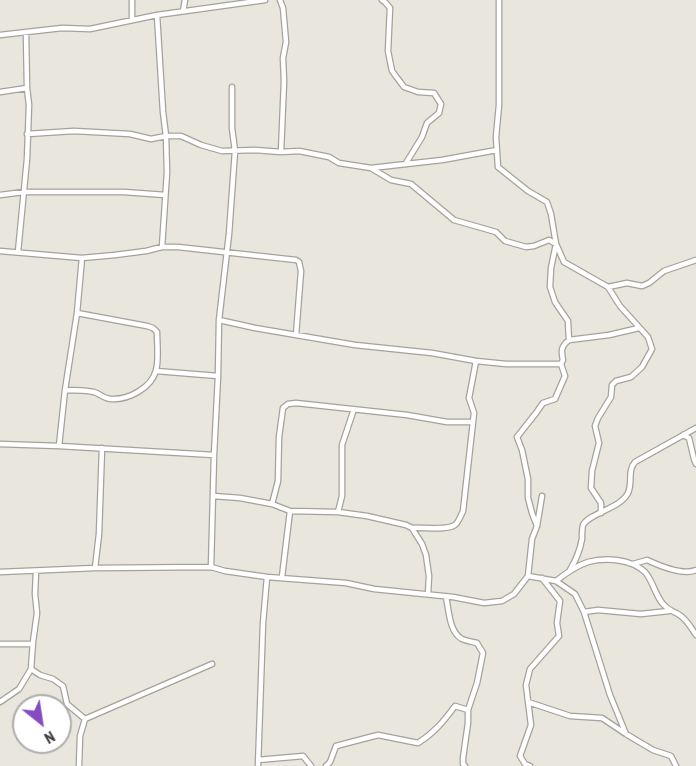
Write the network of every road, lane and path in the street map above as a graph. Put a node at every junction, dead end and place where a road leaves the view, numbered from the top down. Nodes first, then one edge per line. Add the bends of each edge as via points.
1 (132, 0) edge
2 (185, 0) edge
3 (265, 0) edge
4 (280, 0) edge
5 (382, 0) edge
6 (499, 0) edge
7 (244, 1) edge
8 (183, 11) junction
9 (157, 15) junction
10 (132, 19) junction
11 (26, 33) junction
12 (0, 35) edge
13 (232, 87) dead end
14 (27, 88) junction
15 (0, 92) edge
16 (27, 134) junction
17 (166, 136) junction
18 (497, 150) junction
19 (235, 151) junction
20 (281, 152) junction
21 (406, 164) junction
22 (372, 168) junction
23 (24, 192) junction
24 (0, 195) edge
25 (165, 195) junction
26 (556, 244) junction
27 (162, 247) junction
28 (0, 251) edge
29 (18, 252) junction
30 (226, 252) junction
31 (82, 258) junction
32 (696, 260) edge
33 (608, 287) junction
34 (77, 313) junction
35 (219, 320) junction
36 (639, 328) junction
37 (296, 335) junction
38 (569, 340) junction
39 (476, 361) junction
40 (561, 364) junction
41 (156, 371) junction
42 (218, 376) junction
43 (65, 390) junction
44 (354, 409) junction
45 (473, 422) junction
46 (696, 428) edge
47 (683, 435) junction
48 (0, 444) edge
49 (59, 446) junction
50 (102, 448) junction
51 (214, 455) junction
52 (696, 464) edge
53 (213, 496) junction
54 (542, 496) dead end
55 (272, 504) junction
56 (290, 511) junction
57 (338, 513) junction
58 (601, 513) junction
59 (537, 526) junction
60 (412, 528) junction
61 (633, 564) junction
62 (211, 567) junction
63 (96, 568) junction
64 (570, 570) junction
65 (696, 570) edge
66 (36, 571) junction
67 (0, 572) edge
68 (528, 576) junction
69 (267, 577) junction
70 (282, 577) junction
71 (542, 578) junction
72 (556, 581) junction
73 (428, 594) junction
74 (446, 597) junction
75 (669, 611) junction
76 (584, 612) junction
77 (696, 635) edge
78 (33, 642) junction
79 (0, 644) edge
80 (212, 664) dead end
81 (31, 669) junction
82 (0, 702) edge
83 (528, 702) junction
84 (468, 710) junction
85 (85, 719) junction
86 (626, 734) junction
87 (258, 763) edge
88 (79, 766) edge
89 (311, 766) edge
90 (326, 766) edge
91 (465, 766) edge
92 (530, 766) edge
93 (676, 766) edge

1 - 10 street
2 - 8 street
3 - 7 street
4 - 20 street via 286,42
5 - 21 street via 390,8 388,51 392,72 404,87 434,93 441,104
6 - 18 street
7 - 8 street
8 - 9 street
9 - 10 street
9 - 17 street
10 - 11 street via 90,28
11 - 12 street
11 - 14 street
13 - 19 street
14 - 15 street
14 - 16 street
16 - 17 street via 74,131 151,139
16 - 23 street
17 - 19 street via 181,136 222,151
17 - 25 street
18 - 21 street
18 - 26 street via 498,167 546,202
19 - 20 street
19 - 30 street
20 - 22 street via 299,151
21 - 22 street
22 - 26 street via 391,180 411,184 454,219 496,231 505,241 526,247 549,240
23 - 24 street
23 - 25 street
23 - 29 street
25 - 27 street
26 - 33 street via 564,262
26 - 38 street via 550,287 568,321
27 - 30 street
27 - 31 street
28 - 29 street
29 - 31 street
30 - 35 street
30 - 37 street via 299,262
31 - 34 street
32 - 33 street via 664,272 642,286 627,283
33 - 36 street
34 - 41 street via 153,328 157,332
34 - 43 street
35 - 37 street
35 - 42 street
36 - 38 street
36 - 58 street via 648,337 652,350 631,377 612,385 611,397 595,426 599,443 591,488 601,503
37 - 39 street
38 - 40 street via 563,344
39 - 40 street
39 - 45 street via 469,398
40 - 59 street via 565,376 555,399 543,402 517,436
41 - 42 street
41 - 43 street via 139,391 119,399
42 - 51 street
43 - 49 street
44 - 45 street
44 - 55 street via 296,403 283,408 278,481
44 - 57 street via 342,445
45 - 60 street via 463,511 456,524 450,528
46 - 47 street
47 - 52 street via 689,438
47 - 58 street via 635,462 628,494
48 - 49 street
49 - 50 street
50 - 51 street
50 - 63 street
51 - 53 street
53 - 55 street
53 - 62 street
54 - 59 street
55 - 56 street
56 - 57 street
56 - 70 street
57 - 60 street
58 - 64 street via 583,525 579,550
59 - 68 street
60 - 73 street via 426,555
61 - 64 street via 601,560
61 - 65 street via 647,560 690,573
61 - 75 street via 646,573
62 - 63 street
62 - 69 street
63 - 66 street
64 - 72 street
66 - 67 street
66 - 78 street
68 - 71 street
68 - 74 street via 514,594 502,601 484,603
69 - 70 street
69 - 87 street
70 - 73 street
71 - 72 street
71 - 83 street via 560,601 559,636 531,669 526,685
72 - 76 street via 575,594
73 - 74 street
74 - 84 street via 456,633 477,643 483,653
75 - 76 street
75 - 77 street via 687,621
76 - 86 street
78 - 79 street
78 - 81 street
80 - 85 street
81 - 82 street via 19,689
81 - 85 street via 63,686 67,704
83 - 86 street via 570,716 602,718
83 - 92 street via 531,725 520,756
84 - 90 street via 454,706 444,721 418,743 378,735 336,746
84 - 91 street
85 - 88 street
86 - 93 street via 671,756
87 - 89 street via 303,756

